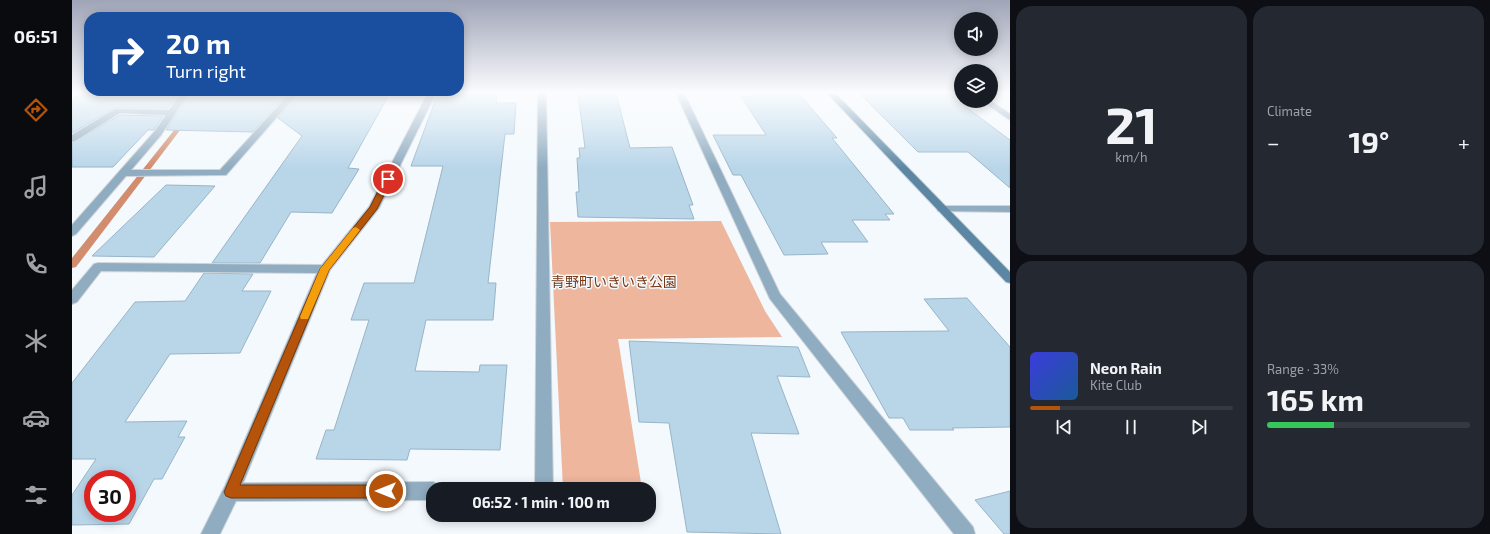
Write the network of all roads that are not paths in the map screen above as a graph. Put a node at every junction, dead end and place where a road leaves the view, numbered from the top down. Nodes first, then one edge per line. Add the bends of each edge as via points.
1 (107, 118) edge
2 (168, 118) edge
3 (272, 118) edge
4 (419, 118) edge
5 (542, 118) edge
6 (692, 118) edge
7 (855, 118) edge
8 (72, 139) edge
9 (128, 173) junction
10 (942, 209) junction
11 (1010, 209) edge
12 (72, 232) edge
13 (324, 269) junction
14 (1010, 280) edge
15 (72, 299) edge
16 (544, 482) edge
17 (426, 491) edge
18 (231, 492) junction
19 (210, 534) edge
20 (966, 534) edge

1 - 8 street
2 - 9 street
3 - 9 street via 223,173
4 - 13 street via 374,208
5 - 16 street
6 - 20 street via 775,296
7 - 10 street
9 - 12 street
10 - 11 street
10 - 14 street
13 - 15 street via 98,266
13 - 18 street
17 - 18 street
18 - 19 street

